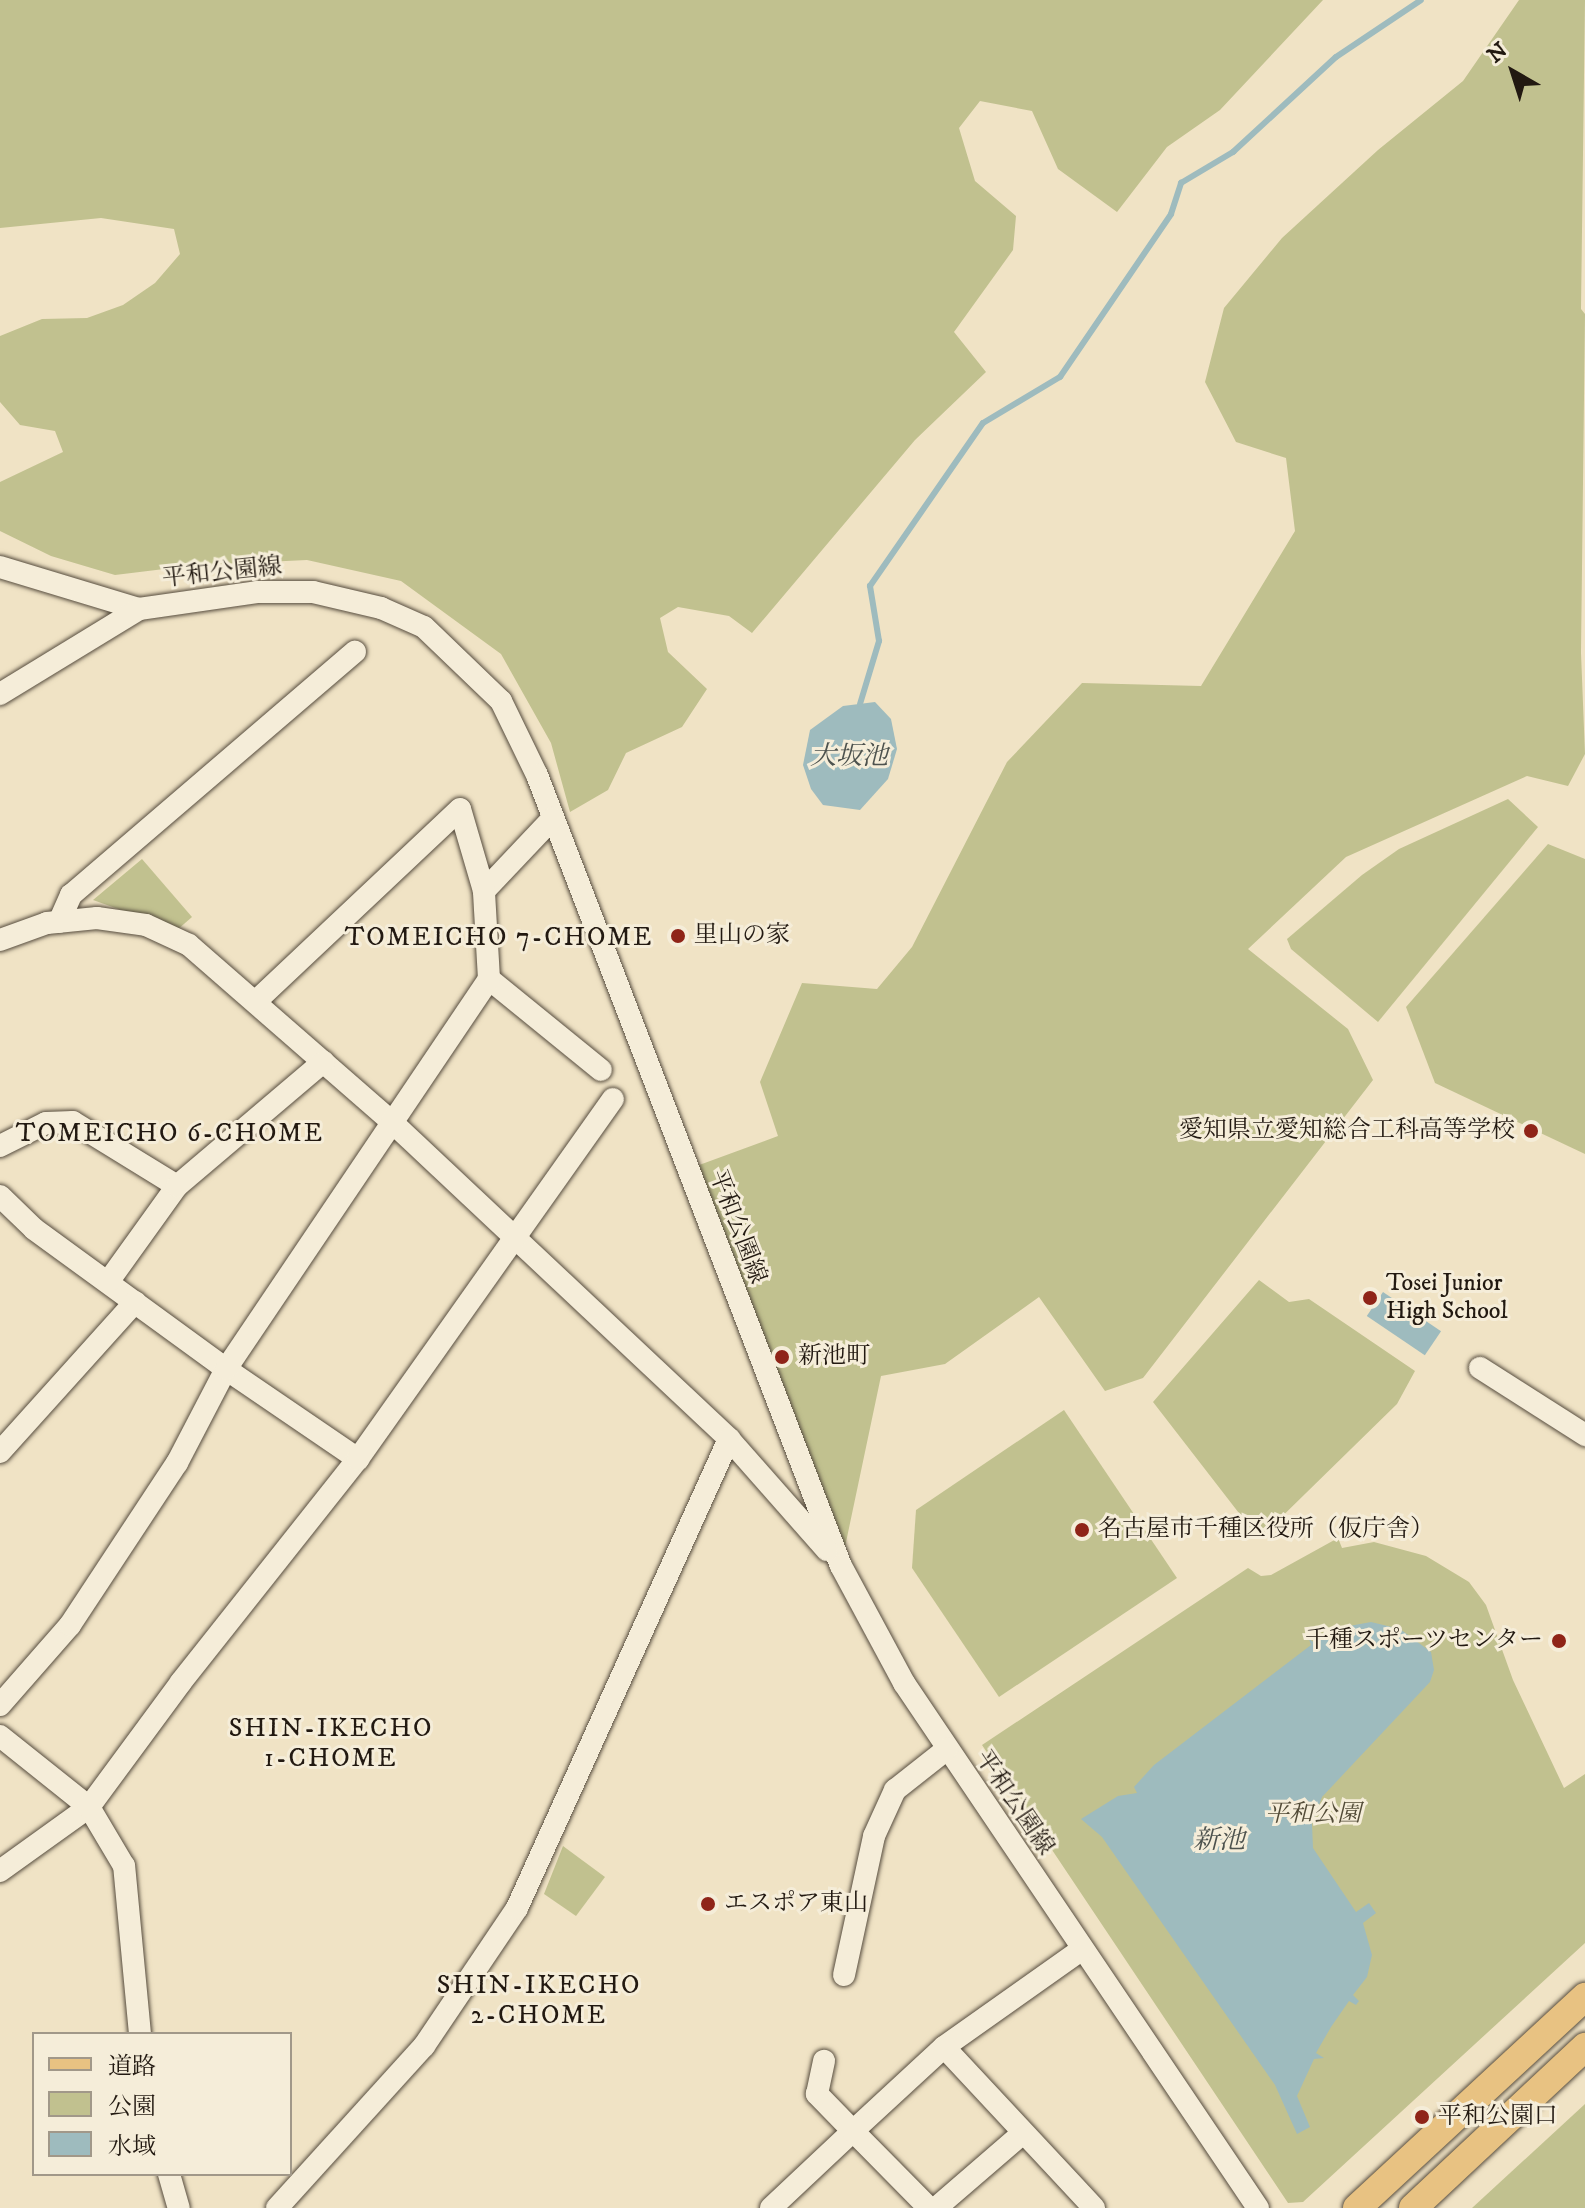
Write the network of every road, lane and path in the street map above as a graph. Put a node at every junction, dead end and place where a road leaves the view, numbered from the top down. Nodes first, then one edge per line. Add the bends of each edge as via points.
1 (0, 567) edge
2 (21, 576) junction
3 (0, 588) edge
4 (139, 609) junction
5 (355, 652) dead end
6 (0, 694) edge
7 (553, 818) junction
8 (484, 891) junction
9 (59, 922) junction
10 (0, 940) edge
11 (489, 979) junction
12 (256, 1001) junction
13 (323, 1062) junction
14 (601, 1070) dead end
15 (613, 1099) dead end
16 (394, 1124) junction
17 (0, 1146) edge
18 (177, 1186) junction
19 (0, 1196) edge
20 (514, 1238) junction
21 (108, 1282) junction
22 (135, 1302) junction
23 (1480, 1368) dead end
24 (226, 1369) junction
25 (1585, 1435) edge
26 (729, 1439) junction
27 (0, 1452) edge
28 (358, 1459) junction
29 (841, 1566) junction
30 (0, 1705) edge
31 (0, 1736) edge
32 (947, 1749) junction
33 (89, 1807) junction
34 (0, 1871) edge
35 (1081, 1950) junction
36 (844, 1975) dead end
37 (1585, 1997) edge
38 (140, 2032) edge
39 (944, 2047) junction
40 (1585, 2047) edge
41 (824, 2061) dead end
42 (853, 2131) junction
43 (1023, 2133) junction
44 (170, 2176) edge
45 (179, 2208) edge
46 (277, 2208) edge
47 (771, 2208) edge
48 (929, 2208) edge
49 (936, 2208) edge
50 (1094, 2208) edge
51 (1258, 2208) edge
52 (1357, 2208) edge
53 (1413, 2208) edge

1 - 2 street, 平和公園線
2 - 3 street
2 - 4 street, 平和公園線
4 - 6 street
4 - 7 street, 平和公園線 via 257,592 313,592 381,608 424,627 501,701
5 - 9 street via 71,895
7 - 8 street
7 - 29 street, 平和公園線
8 - 11 street
8 - 12 street via 460,809
9 - 10 street
9 - 12 street via 97,918 146,925 189,945
11 - 14 street
11 - 16 street
12 - 13 street
13 - 16 street
13 - 18 street
15 - 20 street
16 - 20 street
16 - 24 street
17 - 18 street via 18,1132 73,1122
18 - 21 street
19 - 21 street via 34,1229
20 - 26 street
20 - 28 street
21 - 22 street
22 - 24 street
22 - 27 street
23 - 25 street
24 - 28 street
24 - 30 street via 177,1463 70,1625
26 - 29 street
26 - 46 street via 517,1908 424,2046
28 - 33 street
29 - 32 street, 平和公園線 via 904,1683
31 - 33 street
32 - 35 street, 平和公園線
32 - 36 street via 895,1790 884,1813 874,1836
33 - 34 street
33 - 38 street via 124,1866
35 - 39 street
35 - 51 street, 平和公園線
37 - 52 main road
39 - 42 street
39 - 43 street
40 - 53 main road
41 - 42 street via 817,2094
42 - 47 street
42 - 48 street
43 - 49 street
43 - 50 street
44 - 45 street

